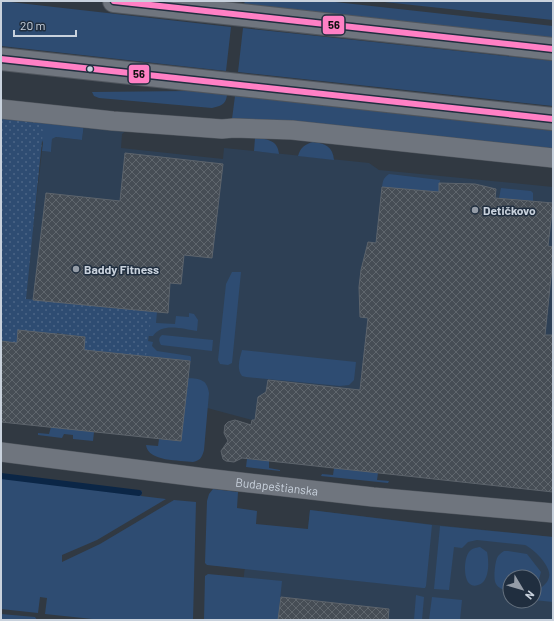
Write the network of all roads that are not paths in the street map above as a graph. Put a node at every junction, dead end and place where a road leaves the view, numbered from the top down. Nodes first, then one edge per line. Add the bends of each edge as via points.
1 (114, 1) edge
2 (553, 49) edge
3 (1, 59) edge
4 (1, 109) edge
5 (553, 119) edge
6 (553, 158) edge
7 (1, 452) edge
8 (553, 512) edge

1 - 2 street
3 - 5 street
4 - 6 street via 222,129 292,130
7 - 8 street, Budapeštianska via 358,495

